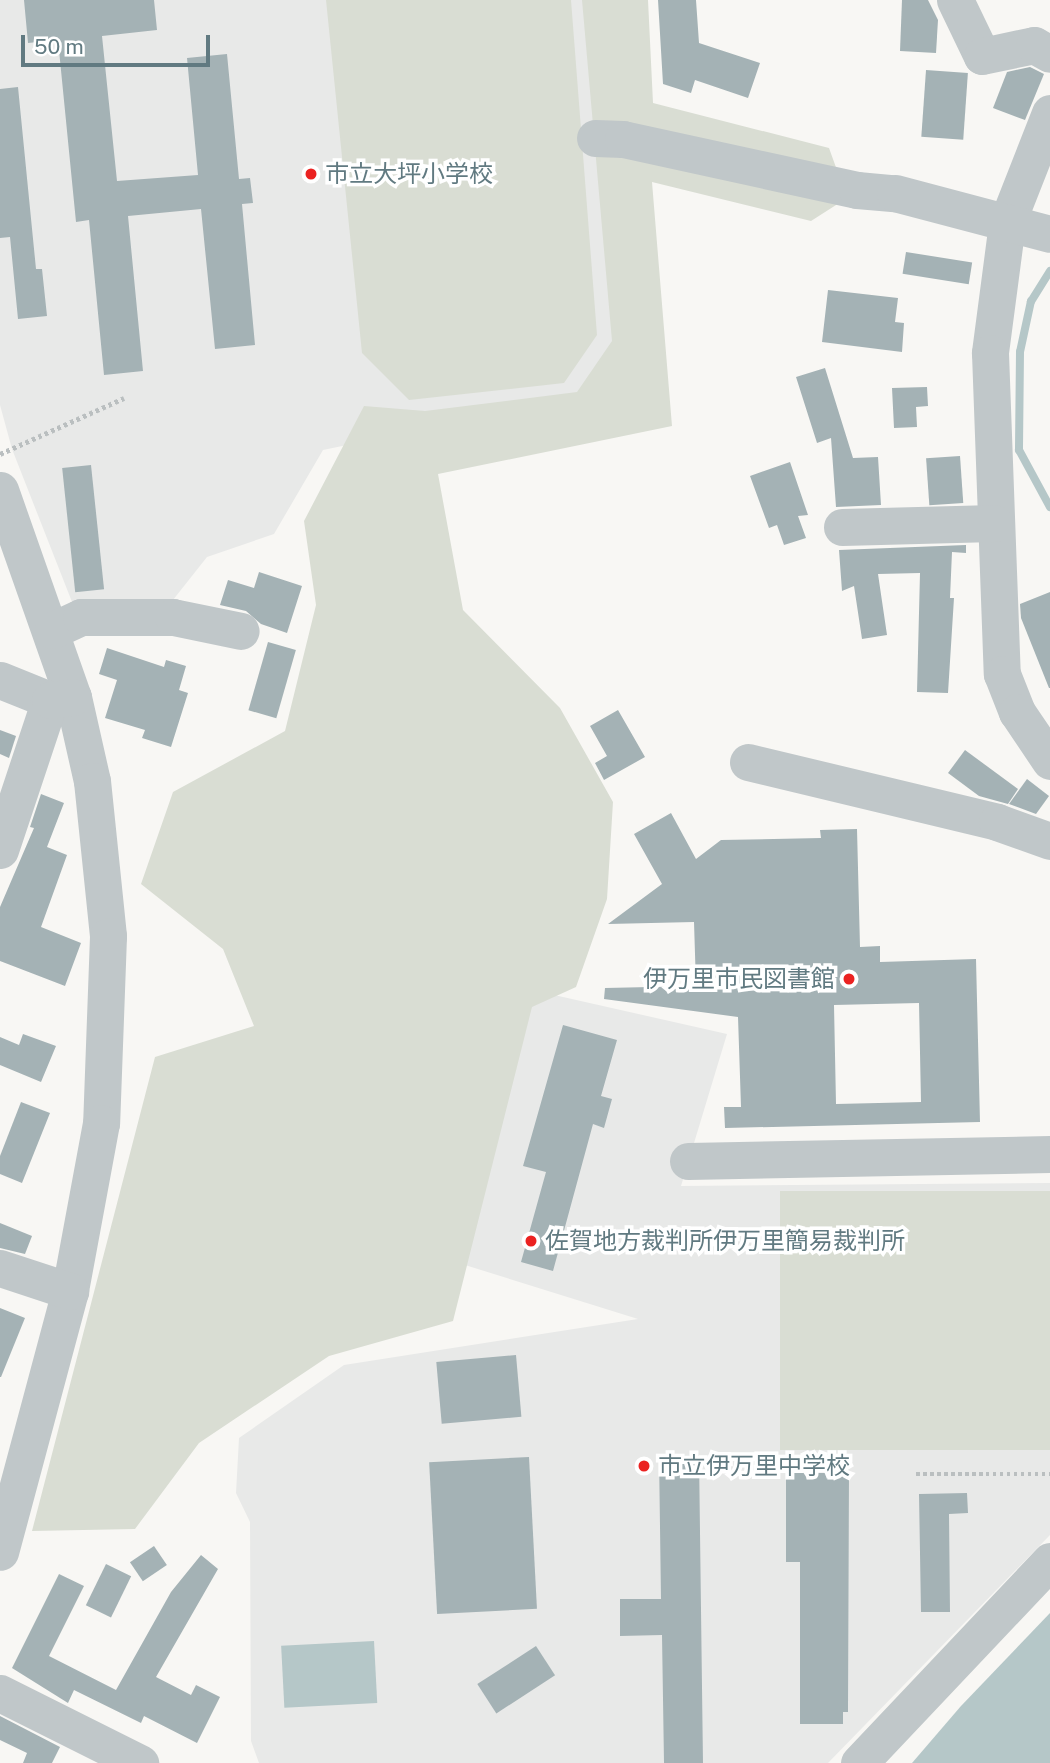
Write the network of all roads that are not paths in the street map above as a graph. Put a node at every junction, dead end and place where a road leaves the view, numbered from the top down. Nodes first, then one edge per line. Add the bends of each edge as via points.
1 (955, 0) edge
2 (1050, 54) edge
3 (1050, 113) edge
4 (594, 138) dead end
5 (1028, 229) edge
6 (1, 499) edge
7 (993, 523) junction
8 (842, 527) dead end
9 (53, 630) junction
10 (241, 631) dead end
11 (0, 680) edge
12 (62, 699) junction
13 (1050, 761) edge
14 (748, 762) dead end
15 (1050, 841) edge
16 (0, 850) edge
17 (1050, 1154) edge
18 (688, 1161) dead end
19 (0, 1268) edge
20 (70, 1291) junction
21 (0, 1552) edge
22 (1050, 1561) edge
23 (0, 1693) edge
24 (140, 1763) edge
25 (859, 1763) edge

1 - 2 street via 982,56 1034,45
3 - 5 street
4 - 5 street via 623,139 857,190 895,193
5 - 7 street via 990,353
6 - 9 street
7 - 8 street
7 - 13 street via 1002,674 1017,712
9 - 10 street via 81,617 173,617
9 - 12 street
11 - 12 street
12 - 16 street
12 - 20 street via 92,781 108,936 102,1123
14 - 15 street via 997,822
17 - 18 street
19 - 20 street
20 - 21 street
22 - 25 street
23 - 24 street via 80,1729

